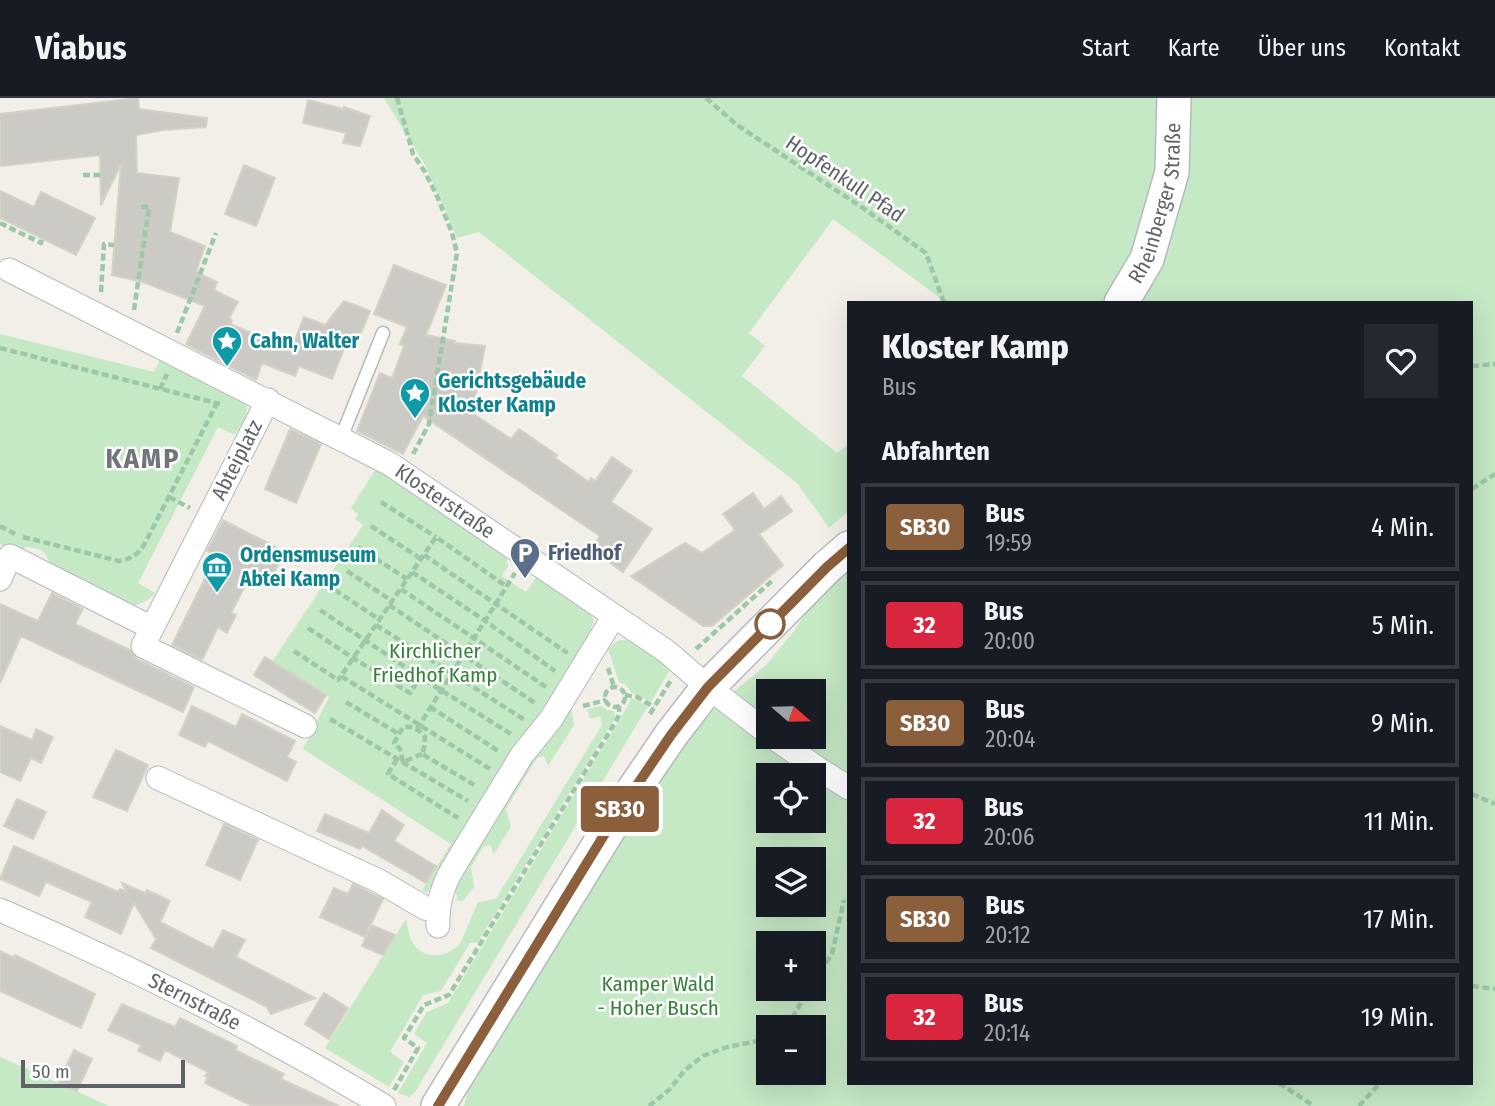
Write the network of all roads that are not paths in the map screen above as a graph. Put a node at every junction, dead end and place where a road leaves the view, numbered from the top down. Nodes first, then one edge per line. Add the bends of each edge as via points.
1 (1174, 98) edge
2 (9, 270) dead end
3 (1122, 301) edge
4 (383, 333) dead end
5 (268, 400) junction
6 (341, 438) junction
7 (847, 550) edge
8 (5, 554) edge
9 (0, 579) edge
10 (614, 616) junction
11 (152, 628) junction
12 (708, 687) junction
13 (756, 724) edge
14 (305, 726) dead end
15 (790, 749) edge
16 (158, 778) dead end
17 (847, 787) edge
18 (0, 910) edge
19 (388, 1100) edge
20 (438, 1106) edge

1 - 3 main road, Rheinberger Straße via 1172,172 1147,259
2 - 5 street, Abteiplatz
4 - 6 lane
5 - 6 street, Klosterstraße
5 - 11 street, Abteiplatz
6 - 10 street, Klosterstraße via 403,472
7 - 12 main road
8 - 9 street
8 - 11 street
10 - 12 street, Klosterstraße
10 - 16 street via 453,868 439,898 438,918 368,875
11 - 14 street via 143,646
12 - 13 street, Klosterstraße
12 - 20 main road via 626,801
15 - 17 street
18 - 19 street, Sternstraße via 104,957

